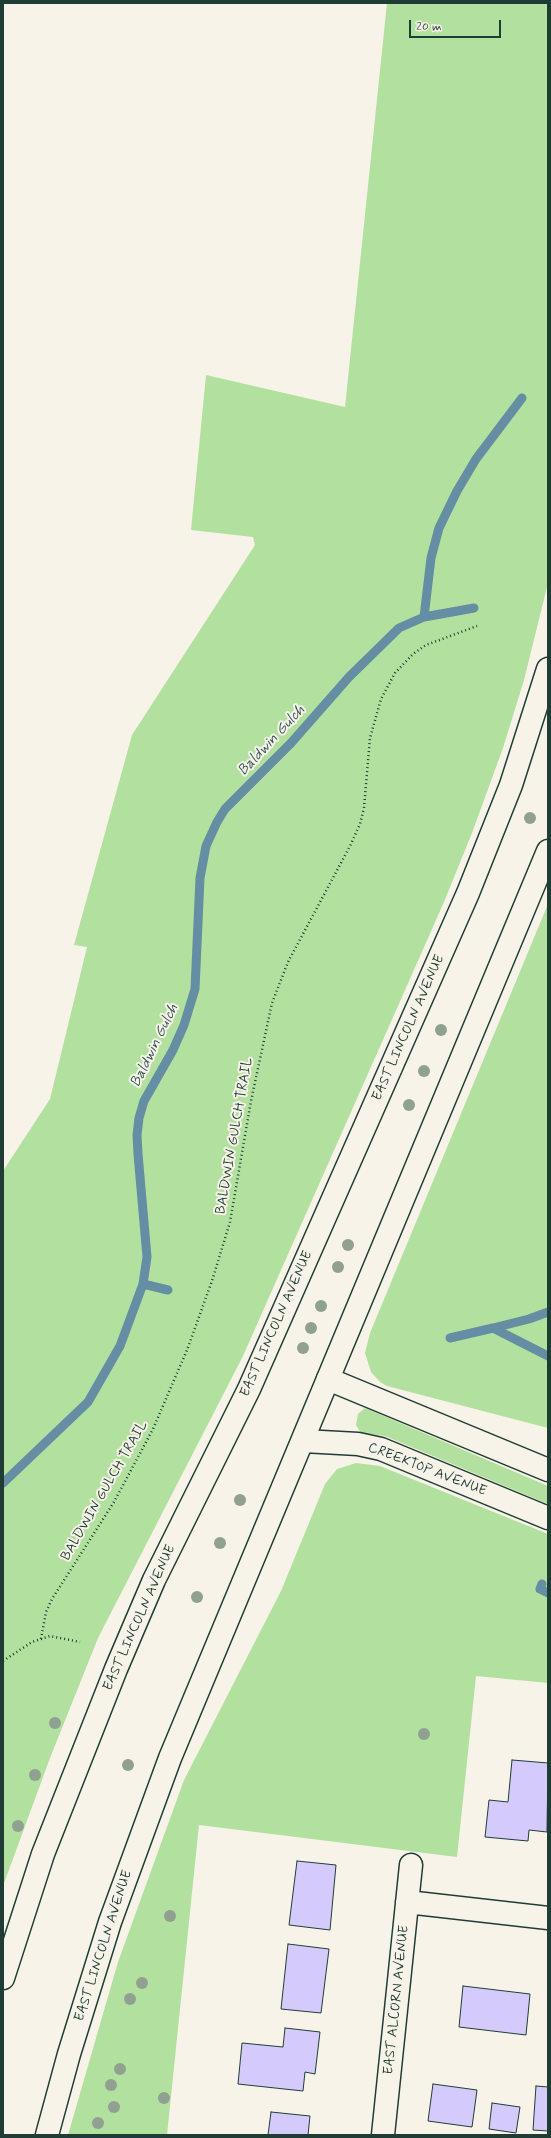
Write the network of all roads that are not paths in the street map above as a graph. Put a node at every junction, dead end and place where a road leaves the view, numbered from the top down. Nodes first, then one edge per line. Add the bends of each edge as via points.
1 (548, 669) edge
2 (548, 851) edge
3 (328, 1379) junction
4 (303, 1441) junction
5 (548, 1470) edge
6 (548, 1518) edge
7 (411, 1865) dead end
8 (407, 1902) junction
9 (548, 1918) edge
10 (3, 1978) edge
11 (47, 2135) edge
12 (382, 2135) edge

1 - 10 main road, EAST LINCOLN AVENUE via 511,784 468,893 249,1389 158,1573 105,1694 43,1854
2 - 3 main road, EAST LINCOLN AVENUE
3 - 4 main road, EAST LINCOLN AVENUE
3 - 5 main road
4 - 6 main road, CREEKTOP AVENUE via 358,1444 381,1449
4 - 11 main road, EAST LINCOLN AVENUE via 170,1758 136,1849 89,1990
7 - 8 main road, EAST ALCORN AVENUE
8 - 9 main road
8 - 12 main road, EAST ALCORN AVENUE

